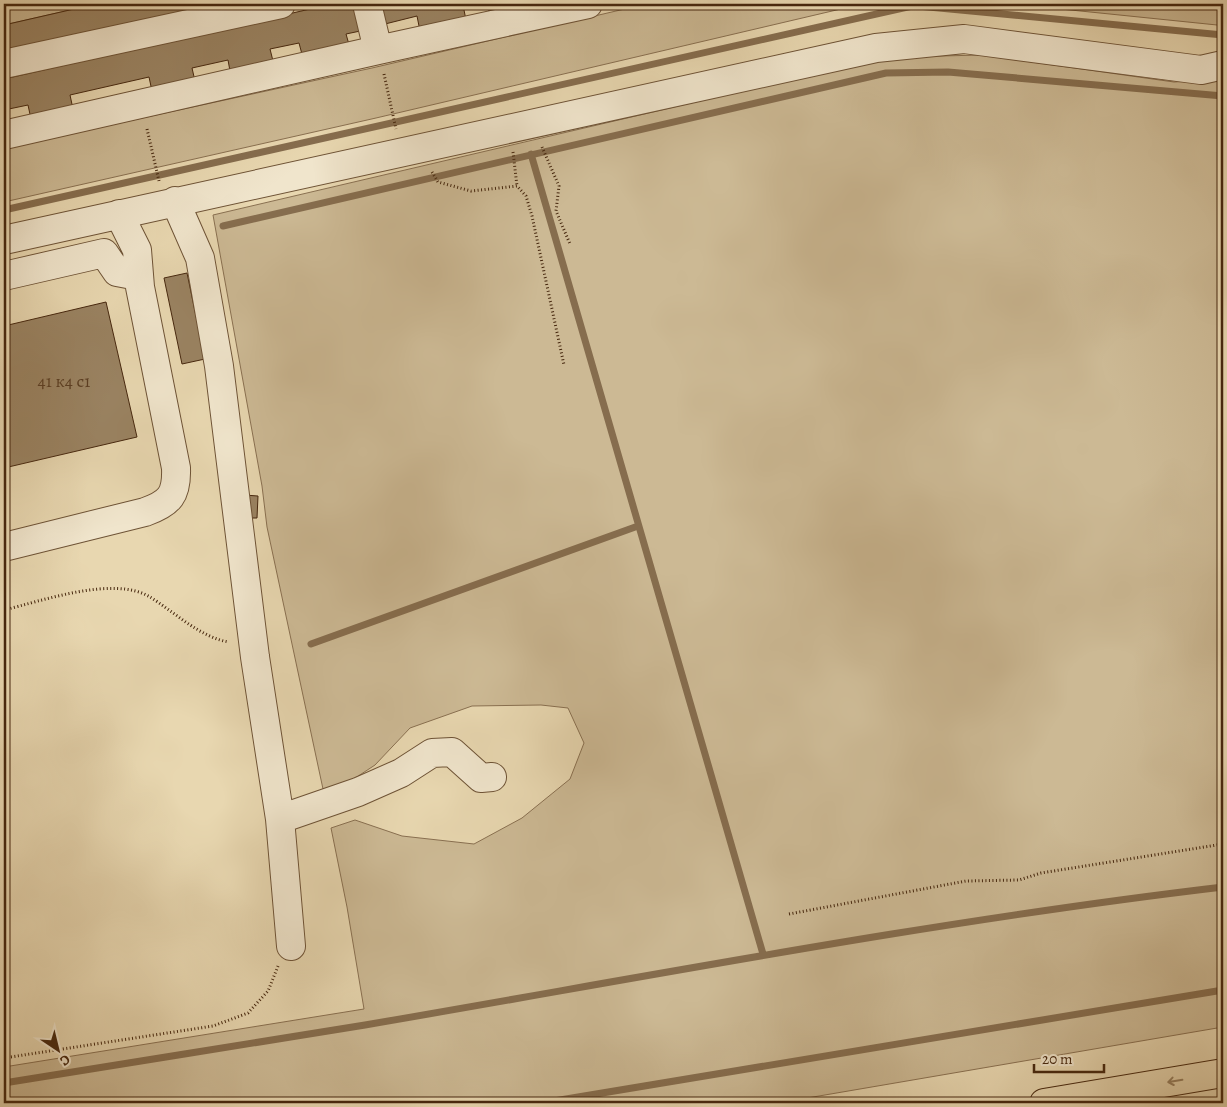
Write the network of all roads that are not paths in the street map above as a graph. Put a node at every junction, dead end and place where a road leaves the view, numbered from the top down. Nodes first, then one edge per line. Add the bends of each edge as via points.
1 (281, 4) edge
2 (367, 4) edge
3 (588, 4) edge
4 (378, 50) junction
5 (4, 64) edge
6 (1223, 65) edge
7 (4, 135) edge
8 (167, 194) junction
9 (119, 214) junction
10 (4, 240) edge
11 (4, 276) edge
12 (138, 276) junction
13 (4, 547) edge
14 (492, 777) dead end
15 (280, 819) junction
16 (285, 956) road end
17 (1223, 1073) edge
18 (1044, 1103) edge

1 - 5 street
2 - 4 street
3 - 4 street
4 - 7 street
6 - 8 street via 1201,70 964,39 917,42 876,48 417,148
8 - 9 street
8 - 15 street via 200,258 219,366
9 - 10 street
9 - 12 street via 137,250
11 - 12 street via 104,253 117,272
12 - 13 street via 176,468 172,495 160,507 145,512
14 - 15 street via 481,778 452,752 432,753 401,774
15 - 16 street
17 -> 18 highway

